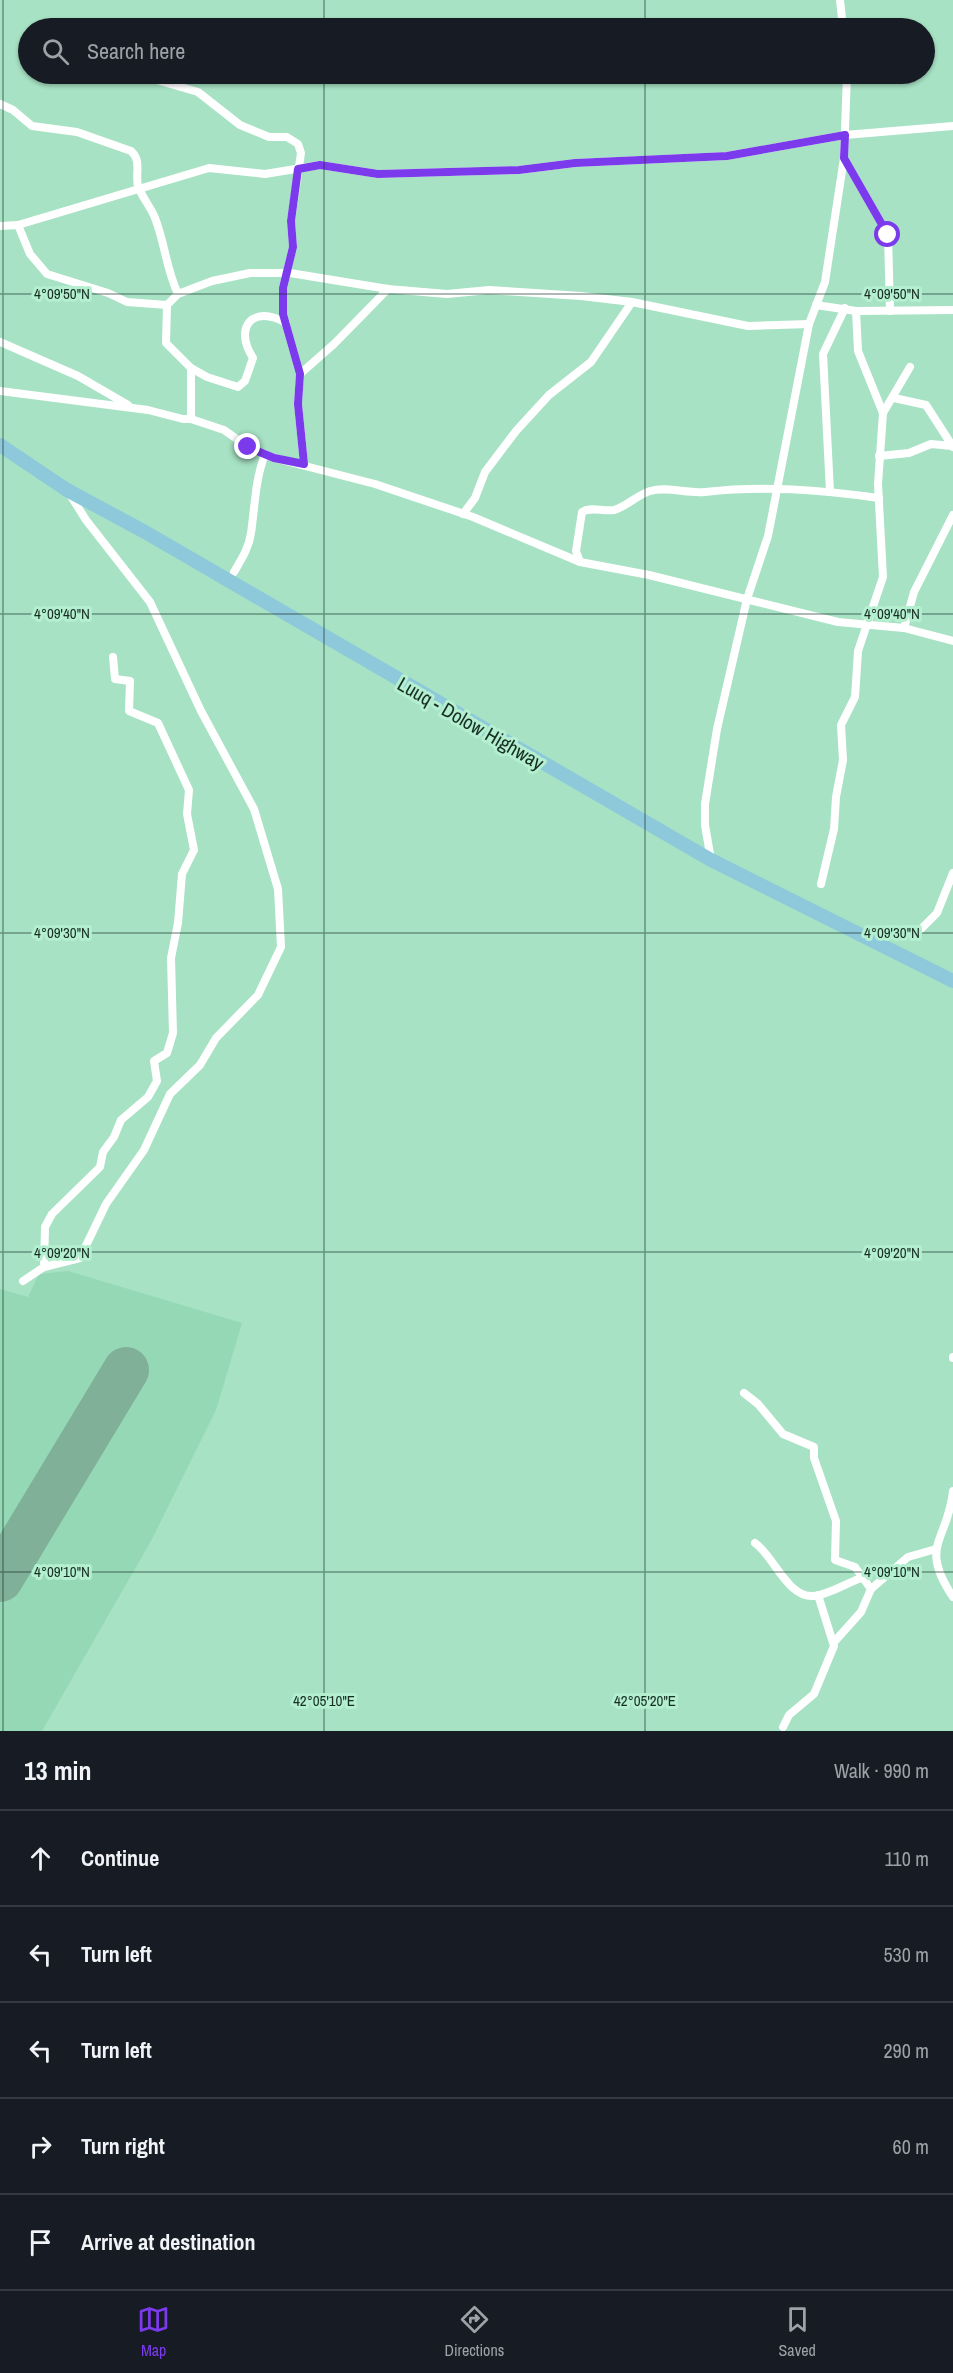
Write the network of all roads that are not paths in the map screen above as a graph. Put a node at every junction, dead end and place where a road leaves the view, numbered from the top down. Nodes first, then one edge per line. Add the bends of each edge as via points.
1 (840, 0) edge
2 (842, 18) edge
3 (170, 84) edge
4 (847, 84) edge
5 (0, 104) edge
6 (953, 126) edge
7 (845, 135) junction
8 (844, 158) junction
9 (298, 169) junction
10 (138, 187) junction
11 (18, 225) junction
12 (0, 226) edge
13 (286, 273) junction
14 (388, 289) junction
15 (178, 294) junction
16 (632, 302) junction
17 (167, 305) junction
18 (816, 305) junction
19 (845, 308) junction
20 (953, 310) edge
21 (856, 311) junction
22 (890, 311) junction
23 (286, 323) junction
24 (808, 324) junction
25 (0, 342) edge
26 (910, 367) dead end
27 (191, 368) junction
28 (300, 374) junction
29 (0, 391) edge
30 (894, 398) junction
31 (133, 408) junction
32 (883, 413) junction
33 (191, 419) junction
34 (0, 445) edge
35 (953, 447) edge
36 (265, 454) junction
37 (879, 456) junction
38 (304, 464) junction
39 (777, 488) junction
40 (67, 490) junction
41 (830, 492) junction
42 (879, 498) junction
43 (463, 514) junction
44 (953, 515) edge
45 (580, 562) junction
46 (234, 572) dead end
47 (747, 599) junction
48 (867, 627) junction
49 (904, 628) junction
50 (953, 641) edge
51 (113, 657) dead end
52 (711, 860) junction
53 (953, 873) edge
54 (821, 884) dead end
55 (920, 930) dead end
56 (953, 981) edge
57 (44, 1267) junction
58 (23, 1281) dead end
59 (744, 1393) dead end
60 (953, 1491) edge
61 (755, 1543) dead end
62 (936, 1549) junction
63 (864, 1578) junction
64 (871, 1588) junction
65 (818, 1595) junction
66 (953, 1597) edge
67 (835, 1641) junction
68 (783, 1727) dead end

1 - 2 street
3 - 9 street via 198,92 240,125 269,137 287,137 298,144
4 - 7 street
5 - 10 street via 32,126 77,132 130,151 135,155
6 - 7 street
7 - 8 street
7 - 9 street via 727,156 575,163 519,170 378,174 320,165
8 - 18 street via 825,282
8 - 22 street via 888,235
9 - 10 street via 265,174 209,168
9 - 13 street via 291,221 293,247
10 - 11 street
10 - 15 street via 155,218 168,274
11 - 12 street
11 - 17 street via 30,254 47,274 127,302
13 - 14 street
13 - 15 street via 250,273
13 - 23 street
14 - 16 street via 447,294 489,290 538,292
14 - 28 street
15 - 17 street
16 - 24 street via 748,326
16 - 43 street via 591,362 549,395 516,431 485,472 475,498
17 - 27 street via 166,343
18 - 19 street
18 - 24 street
19 - 21 street
19 - 41 street via 823,354
20 - 22 street
21 - 22 street
21 - 32 street via 858,351
23 - 27 street via 274,316 249,321 243,333 253,358 238,387
23 - 28 street
24 - 39 street
25 - 31 street via 78,376
26 - 30 street
27 - 33 street
28 - 38 street via 298,404
29 - 31 street
30 - 32 street
30 - 35 street via 926,405
31 - 33 street
32 - 37 street
33 - 36 street via 224,430
34 - 40 main road, Luuq - Dolow Highway
35 - 37 street via 930,444 909,453
36 - 38 street
36 - 46 street via 255,494 251,535
37 - 42 street
38 - 43 street
39 - 41 street
39 - 45 street via 651,491 617,509 587,509 582,512 578,533 576,551
39 - 47 street via 768,536
40 - 52 main road, Luuq - Dolow Highway
40 - 57 street via 150,602 201,711 254,809 278,889 281,946 258,995 216,1038 200,1065 170,1094 144,1150 106,1204 80,1258
41 - 42 street
42 - 48 street via 883,577
43 - 45 street
44 - 49 street via 914,592
45 - 47 street
47 - 48 street
47 - 52 street via 717,729 705,804
48 - 49 street
48 - 54 street via 858,651 855,697 841,725 843,760 834,829
49 - 50 street
51 - 57 street via 115,679 130,681 129,711 158,723 189,790 187,814 194,850 182,874 171,958 173,1033 167,1053 154,1061 157,1081 148,1097 121,1120 103,1152 100,1167 52,1214 45,1227
52 - 56 main road, Luuq - Dolow Highway
53 - 55 street via 937,913
57 - 58 street
59 - 63 street via 783,1434 814,1447 814,1458 836,1521 835,1560 846,1561
60 - 62 street
61 - 65 street via 800,1592
62 - 64 street via 900,1562
62 - 66 street via 935,1566
63 - 64 street
63 - 65 street
64 - 67 street via 861,1612
65 - 67 street
67 - 68 street via 814,1694 789,1716

